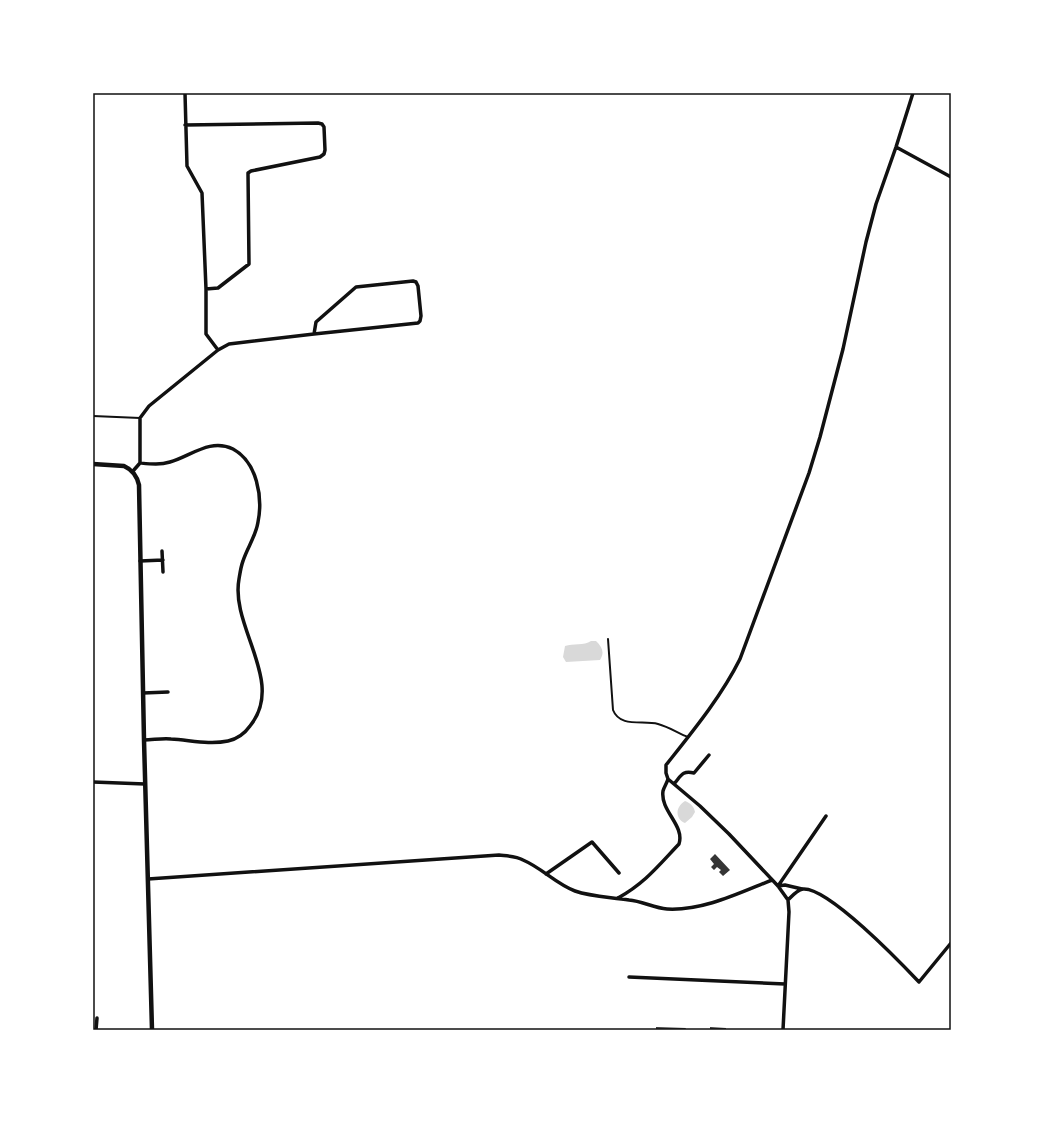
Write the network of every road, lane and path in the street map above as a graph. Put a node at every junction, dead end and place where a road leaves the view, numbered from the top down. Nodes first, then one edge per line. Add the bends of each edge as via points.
1 (185, 93) edge
2 (913, 93) edge
3 (186, 125) junction
4 (896, 147) junction
5 (951, 177) edge
6 (206, 289) junction
7 (314, 334) junction
8 (218, 350) junction
9 (93, 416) edge
10 (140, 418) junction
11 (93, 464) edge
12 (140, 464) junction
13 (133, 471) junction
14 (162, 551) dead end
15 (163, 560) junction
16 (140, 561) junction
17 (163, 572) dead end
18 (608, 639) dead end
19 (168, 692) dead end
20 (143, 693) junction
21 (688, 737) junction
22 (144, 740) junction
23 (709, 755) dead end
24 (668, 780) junction
25 (93, 782) edge
26 (145, 784) junction
27 (674, 784) junction
28 (826, 816) dead end
29 (619, 873) dead end
30 (546, 874) junction
31 (148, 879) junction
32 (772, 880) junction
33 (778, 886) junction
34 (802, 889) junction
35 (632, 890) junction
36 (618, 898) junction
37 (634, 900) junction
38 (788, 900) junction
39 (951, 943) edge
40 (629, 977) dead end
41 (785, 984) junction
42 (97, 1018) dead end
43 (96, 1030) edge
44 (152, 1030) edge
45 (783, 1030) edge

1 - 3 street
2 - 4 street
3 - 6 street via 186,166 202,193
3 - 6 street via 318,123 324,127 325,150 320,157 248,173 249,264 218,288
4 - 5 street
4 - 21 street via 876,204 843,349 809,473 740,659 721,692
6 - 8 street via 206,334
7 - 7 street via 418,323 421,316 418,286 413,281 356,287 316,322
7 - 8 street via 230,344
8 - 10 street via 148,406
9 - 10 lane
10 - 12 street
11 - 13 street via 124,466
12 - 13 street
12 - 22 street via 158,465 171,462 202,448 213,446 232,449 242,456 254,474 260,506 254,536 238,581 238,602 261,678 262,694 255,720 247,731 228,741
13 - 16 street via 139,485
14 - 15 street
15 - 16 street
15 - 17 street
16 - 20 street
18 - 21 lane via 613,710 618,719 625,722 649,722
19 - 20 street
20 - 22 street
21 - 24 street via 666,764
22 - 26 street
23 - 27 street via 694,773 683,773
24 - 27 street
24 - 35 street via 663,790 663,800 679,830 679,844 647,879
25 - 26 street
26 - 31 street
27 - 32 street via 727,832
28 - 33 street
29 - 30 street via 592,842
30 - 31 street via 523,859 500,855
30 - 36 street via 575,891
31 - 44 street
32 - 33 street
32 - 37 street via 692,908 655,908
33 - 34 street
33 - 38 street
34 - 38 street
34 - 39 street via 813,891 842,909 919,982
35 - 36 street
35 - 37 street
36 - 37 street
38 - 41 street
40 - 41 street
41 - 45 street
42 - 43 street

